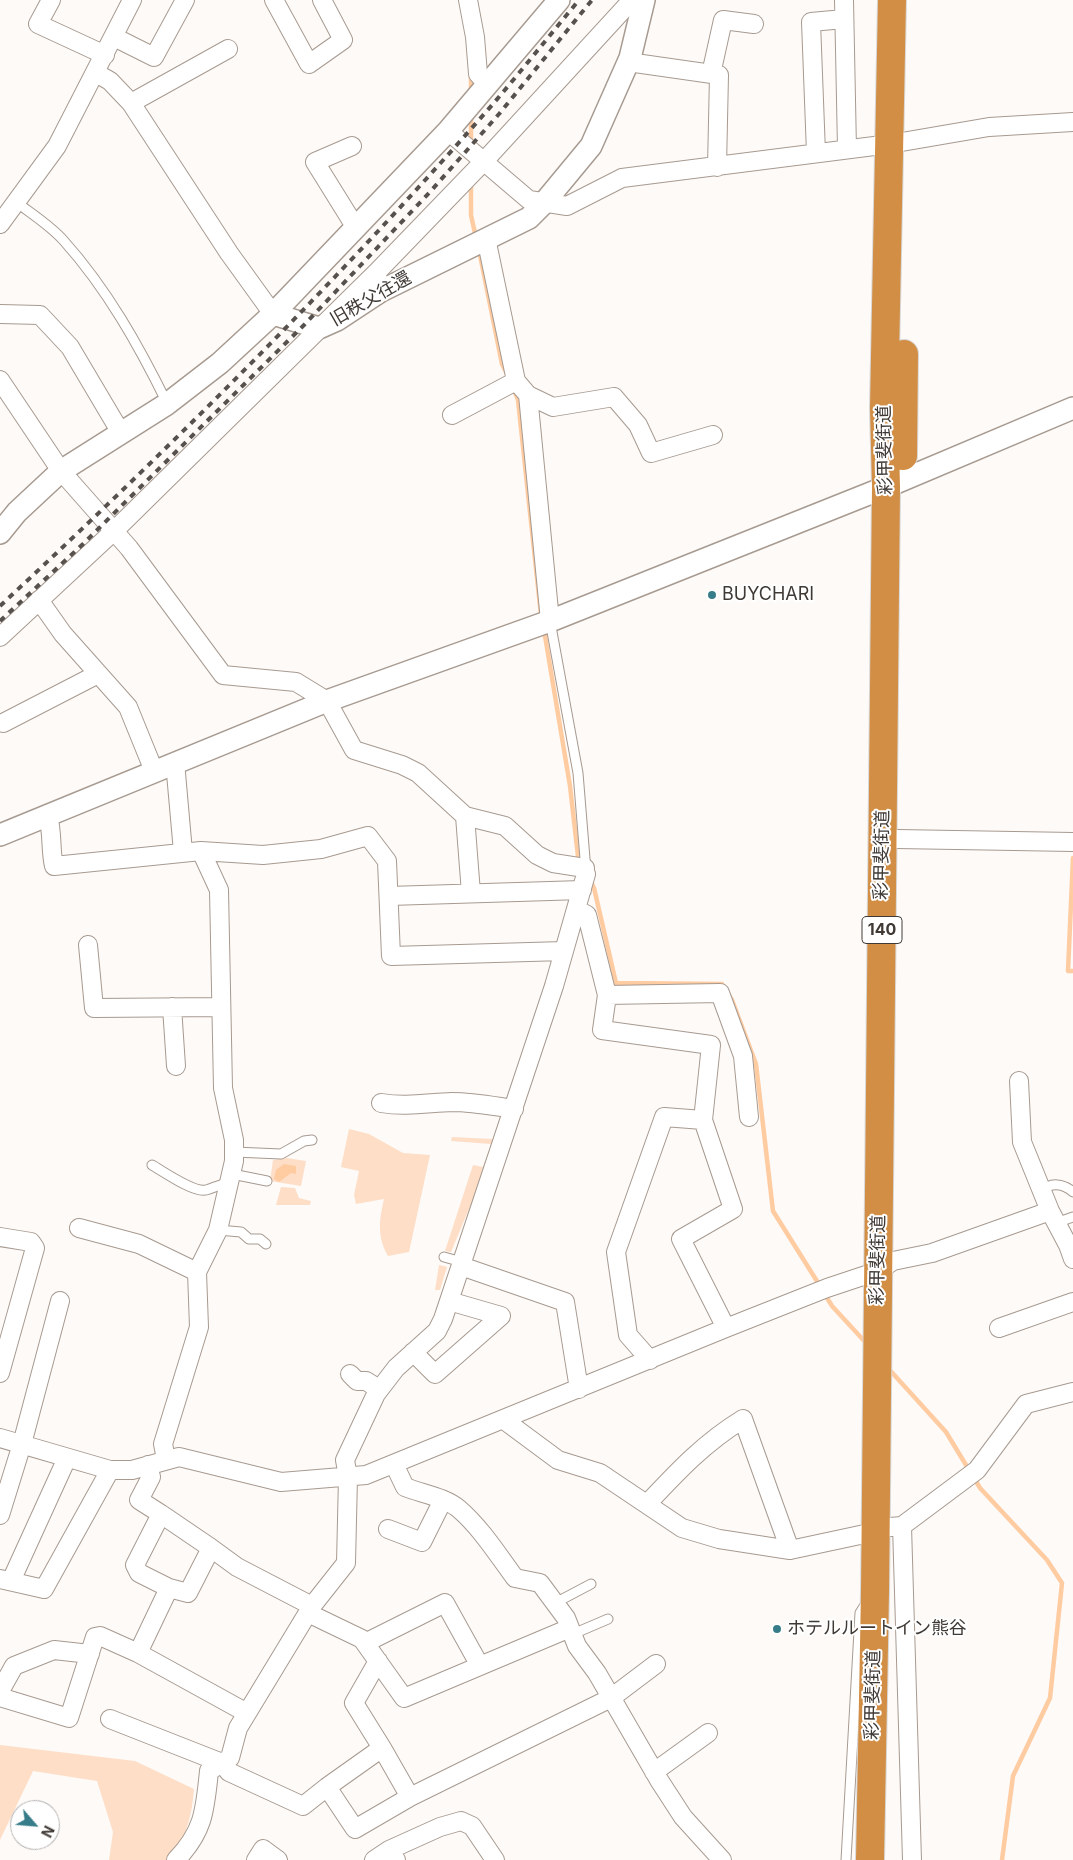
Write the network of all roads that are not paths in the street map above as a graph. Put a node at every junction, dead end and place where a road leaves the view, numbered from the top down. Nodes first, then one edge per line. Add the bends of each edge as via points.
1 (51, 0) edge
2 (132, 0) edge
3 (185, 0) edge
4 (274, 0) edge
5 (322, 0) edge
6 (468, 0) edge
7 (559, 0) edge
8 (632, 0) edge
9 (644, 0) edge
10 (844, 0) edge
11 (892, 0) edge
12 (908, 0) edge
13 (844, 19) junction
14 (754, 24) dead end
15 (114, 37) junction
16 (228, 49) dead end
17 (105, 55) junction
18 (628, 62) junction
19 (96, 73) junction
20 (711, 74) junction
21 (488, 85) junction
22 (131, 103) junction
23 (1073, 122) edge
24 (448, 131) junction
25 (898, 143) junction
26 (352, 146) dead end
27 (847, 149) junction
28 (816, 154) junction
29 (484, 162) junction
30 (717, 167) junction
31 (16, 202) junction
32 (543, 204) junction
33 (0, 224) edge
34 (356, 228) junction
35 (486, 238) junction
36 (378, 282) junction
37 (0, 314) edge
38 (273, 314) junction
39 (320, 328) junction
40 (0, 380) edge
41 (516, 381) junction
42 (528, 396) junction
43 (168, 404) junction
44 (1073, 408) edge
45 (452, 415) dead end
46 (121, 433) junction
47 (713, 435) dead end
48 (61, 471) junction
49 (895, 483) junction
50 (114, 531) junction
51 (0, 533) edge
52 (39, 600) junction
53 (550, 621) junction
54 (0, 637) edge
55 (98, 674) junction
56 (327, 701) junction
57 (3, 724) dead end
58 (175, 762) junction
59 (154, 771) junction
60 (48, 816) junction
61 (465, 816) junction
62 (0, 835) edge
63 (897, 839) junction
64 (1068, 841) edge
65 (201, 851) junction
66 (183, 852) junction
67 (584, 877) junction
68 (471, 893) junction
69 (389, 896) junction
70 (576, 909) junction
71 (88, 945) dead end
72 (564, 951) junction
73 (608, 995) junction
74 (220, 1006) junction
75 (172, 1007) junction
76 (176, 1066) dead end
77 (1019, 1081) dead end
78 (381, 1103) dead end
79 (514, 1109) junction
80 (749, 1117) dead end
81 (704, 1120) junction
82 (312, 1140) dead end
83 (234, 1152) junction
84 (152, 1165) dead end
85 (231, 1179) junction
86 (267, 1181) dead end
87 (1042, 1192) junction
88 (1073, 1192) edge
89 (1053, 1217) junction
90 (1073, 1217) edge
91 (79, 1228) dead end
92 (218, 1230) junction
93 (0, 1237) edge
94 (266, 1244) dead end
95 (444, 1257) dead end
96 (1073, 1259) edge
97 (462, 1264) junction
98 (886, 1266) junction
99 (197, 1272) junction
100 (60, 1301) dead end
101 (449, 1301) junction
102 (1073, 1302) edge
103 (726, 1328) junction
104 (999, 1328) dead end
105 (413, 1352) junction
106 (650, 1360) junction
107 (0, 1373) edge
108 (350, 1374) dead end
109 (379, 1389) junction
110 (579, 1389) junction
111 (1073, 1392) edge
112 (504, 1420) junction
113 (0, 1438) edge
114 (22, 1444) junction
115 (66, 1458) junction
116 (166, 1459) junction
117 (394, 1464) junction
118 (148, 1465) junction
119 (110, 1470) junction
120 (348, 1477) junction
121 (443, 1500) junction
122 (647, 1504) junction
123 (161, 1514) junction
124 (0, 1515) edge
125 (889, 1528) junction
126 (388, 1529) dead end
127 (211, 1548) junction
128 (790, 1550) junction
129 (6, 1580) edge
130 (591, 1584) dead end
131 (169, 1588) junction
132 (875, 1591) junction
133 (555, 1603) junction
134 (310, 1610) junction
135 (608, 1619) dead end
136 (571, 1631) junction
137 (364, 1643) junction
138 (138, 1653) junction
139 (90, 1654) junction
140 (378, 1661) junction
141 (656, 1664) dead end
142 (480, 1666) junction
143 (0, 1691) edge
144 (0, 1697) edge
145 (611, 1698) junction
146 (247, 1713) junction
147 (110, 1719) dead end
148 (708, 1733) dead end
149 (382, 1748) junction
150 (222, 1763) junction
151 (654, 1772) junction
152 (327, 1787) junction
153 (410, 1797) junction
154 (392, 1855) edge
155 (176, 1860) edge
156 (256, 1860) edge
157 (278, 1860) edge
158 (374, 1860) edge
159 (495, 1860) edge
160 (722, 1860) edge
161 (846, 1860) edge
162 (870, 1860) edge
163 (886, 1860) edge
164 (912, 1860) edge

1 - 17 street via 38,24
2 - 15 street
3 - 15 street via 154,57
4 - 5 street via 309,64 343,40
6 - 21 street via 478,74
7 - 21 street
8 - 29 street
9 - 18 street, 旧秩父往還
10 - 13 street
11 - 25 highway, 彩甲斐街道 / 140
12 - 25 highway, 彩甲斐街道 / 140
13 - 27 street
13 - 28 street via 811,22
14 - 20 street via 723,20
15 - 17 street
16 - 22 street
17 - 19 street
18 - 20 street
18 - 32 street, 旧秩父往還 via 591,146
19 - 22 street via 110,81
19 - 31 street via 57,146
20 - 30 street via 719,75
21 - 24 street
22 - 38 street
23 - 25 street via 989,127
24 - 29 street
24 - 34 street
25 - 27 street
25 - 49 highway, 彩甲斐街道 / 140 via 884,408
26 - 34 street via 315,162
27 - 28 street
28 - 30 street
29 - 32 street via 529,200
29 - 36 street
30 - 32 street via 622,178 567,206
31 - 33 street
31 - 43 lane via 63,240 116,309
32 - 35 street, 旧秩父往還 via 529,218
34 - 38 street
35 - 36 street, 旧秩父往還
35 - 41 street
36 - 39 street, 旧秩父往還 via 337,320
37 - 46 street via 40,315 70,347
38 - 39 street, 旧秩父往還
38 - 43 street via 220,363
39 - 50 street
40 - 48 street
41 - 42 street
41 - 45 street
42 - 47 street via 553,407 614,397 638,425 652,453
42 - 53 street
43 - 46 street
44 - 49 street
46 - 48 street
48 - 50 street
48 - 51 street via 17,512
49 - 53 street
49 - 63 highway, 彩甲斐街道 / 140
49 - 98 highway, 彩甲斐街道 / 140
50 - 52 street
50 - 56 street via 222,675 296,682
52 - 54 street
52 - 55 street
53 - 56 street
53 - 67 lane via 578,773
55 - 57 street
55 - 59 street via 128,707
56 - 58 street
56 - 61 street via 354,750 418,773
58 - 59 street
58 - 66 street
59 - 60 street
60 - 62 street
60 - 66 street via 53,832 50,851 54,866
61 - 67 street via 505,826 537,855
61 - 68 street
63 - 64 street
63 - 98 highway, 彩甲斐街道 / 140
65 - 66 street
65 - 69 street via 263,855 320,849 368,836 387,861
65 - 74 street via 219,890
67 - 68 street
67 - 70 street
68 - 69 street
69 - 72 street via 391,956
70 - 72 street
70 - 73 street via 587,915
71 - 75 street via 94,1008
72 - 79 street
73 - 80 street via 720,993 743,1056
73 - 81 street via 602,1030 711,1045
74 - 75 street
74 - 83 street via 223,1088
75 - 76 street
77 - 87 street via 1022,1142
78 - 79 street via 402,1106 452,1102
79 - 97 street
81 - 103 street via 733,1209 682,1240
81 - 106 street via 664,1117 616,1252 628,1335
82 - 83 lane via 282,1154
83 - 85 street
84 - 85 lane via 193,1189 206,1190
85 - 86 lane
85 - 92 street
87 - 88 lane via 1048,1186 1058,1184
87 - 89 street
89 - 90 lane
89 - 96 street
89 - 98 street
91 - 99 street via 139,1244
92 - 94 lane via 241,1232 249,1239 260,1239
92 - 99 street
93 - 107 street via 31,1242 35,1248
95 - 97 lane
97 - 101 street
97 - 110 street via 565,1302
98 - 103 street
98 - 125 highway, 彩甲斐街道 / 140
99 - 116 street via 199,1327 163,1444
100 - 114 street
101 - 105 street via 437,1331
101 - 105 street via 501,1316 435,1374
102 - 104 street
103 - 106 street
105 - 109 street
106 - 110 street
108 - 109 street via 357,1381 366,1381
109 - 120 street via 345,1460
110 - 112 street
111 - 125 street via 1026,1404 977,1470
112 - 117 street
112 - 122 street via 558,1460 600,1473
113 - 114 street
114 - 115 street
114 - 124 street
115 - 119 street
115 - 129 street
116 - 118 street
116 - 120 street via 179,1457 281,1482
117 - 120 street via 366,1475
117 - 121 street via 405,1488
118 - 119 street via 132,1470
118 - 123 street via 151,1477 139,1500
119 - 129 street via 44,1589
120 - 134 street via 346,1563
121 - 126 street via 422,1542
121 - 133 street via 459,1509 515,1578 540,1583
122 - 128 street via 682,1528
122 - 128 street via 693,1455 716,1435 743,1419
123 - 127 street
123 - 131 street via 135,1565 139,1573
125 - 128 street
125 - 132 highway, 彩甲斐街道 / 140
125 - 163 highway, 彩甲斐街道 / 140
125 - 164 street
127 - 131 street via 188,1592
127 - 134 street
130 - 133 lane
131 - 138 street
132 - 161 lane via 860,1613
132 - 162 highway, 彩甲斐街道 / 140
133 - 136 street
134 - 137 street
134 - 146 street
135 - 136 lane
136 - 142 street
136 - 145 street via 577,1646
137 - 140 street
137 - 142 street via 445,1603
138 - 139 street via 100,1636 95,1638
138 - 146 street
139 - 143 street via 54,1650 14,1666
139 - 144 street via 69,1718
140 - 142 street via 404,1698
140 - 149 street via 354,1703
141 - 145 street
145 - 151 street
145 - 153 street
146 - 150 street via 238,1728 230,1758
147 - 150 street
148 - 151 street
149 - 152 street
149 - 153 street
150 - 152 street via 229,1772 303,1806
150 - 155 street via 209,1771 201,1822 192,1844
151 - 160 street via 683,1817
152 - 153 street via 355,1829
154 - 158 street
154 - 159 street via 440,1827 461,1821 472,1826
156 - 157 street via 263,1849

